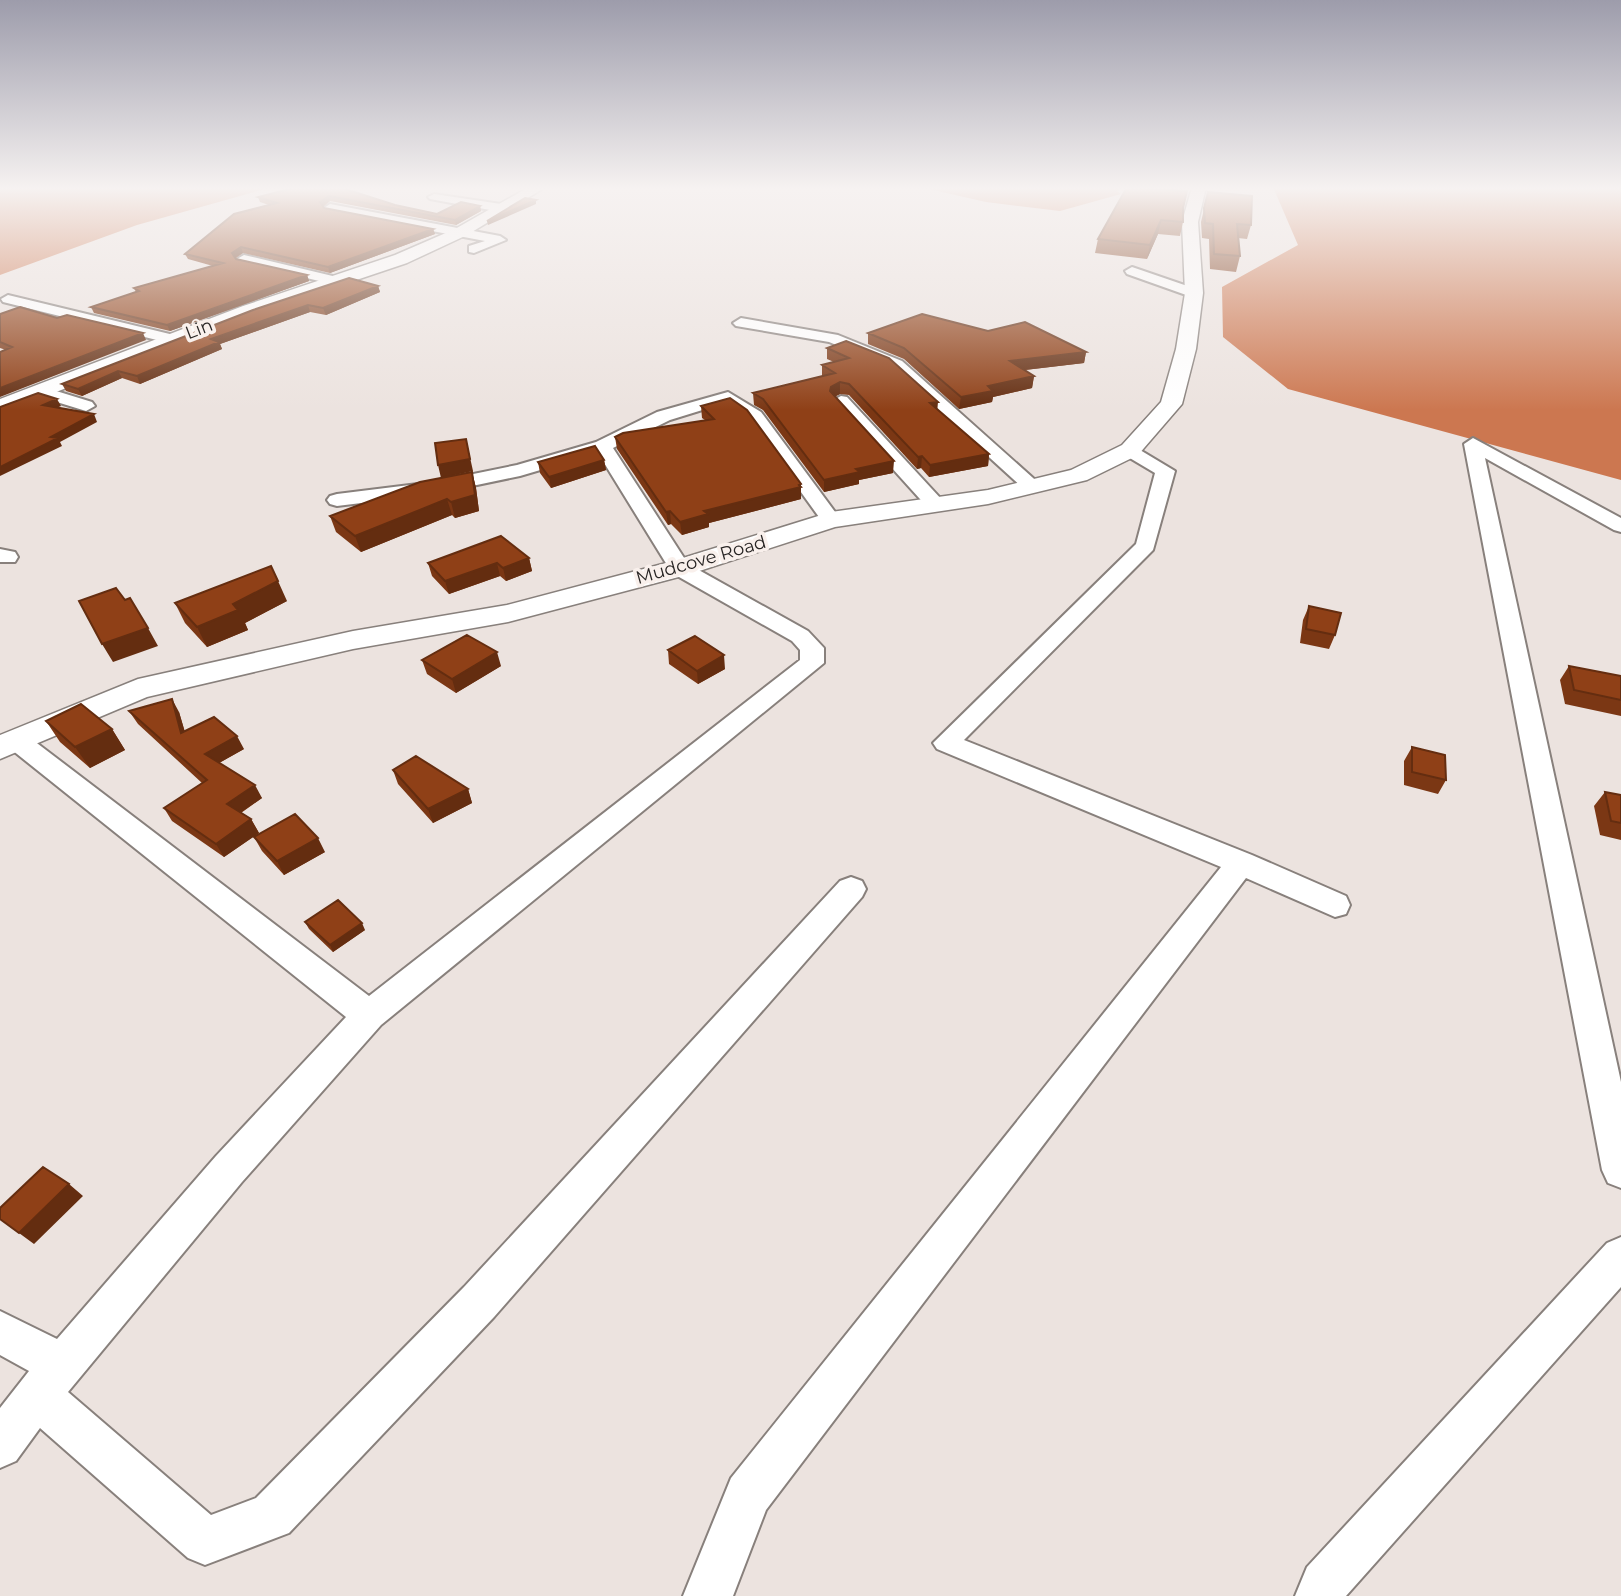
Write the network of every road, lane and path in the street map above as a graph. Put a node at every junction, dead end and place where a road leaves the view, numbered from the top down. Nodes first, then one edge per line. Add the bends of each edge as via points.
1 (254, 261) edge
2 (391, 261) edge
3 (1192, 261) edge
4 (1132, 271) dead end
5 (336, 281) junction
6 (1194, 293) junction
7 (8, 299) dead end
8 (741, 323) dead end
9 (173, 339) junction
10 (40, 391) junction
11 (841, 401) edge
12 (86, 406) dead end
13 (0, 407) edge
14 (603, 446) junction
15 (1130, 450) junction
16 (1032, 486) junction
17 (337, 500) dead end
18 (936, 505) junction
19 (831, 520) junction
20 (1621, 526) edge
21 (680, 568) junction
22 (8, 744) edge
23 (1241, 863) junction
24 (851, 888) dead end
25 (1335, 905) dead end
26 (369, 1015) junction
27 (1621, 1170) edge
28 (1621, 1257) edge
29 (0, 1332) edge
30 (49, 1380) junction
31 (0, 1444) edge
32 (708, 1596) edge
33 (1320, 1596) edge

1 - 5 street
2 - 5 street, Lin
3 - 6 street, Mudcove Road
4 - 6 street
5 - 9 street, Lin
6 - 15 street, Mudcove Road via 1171,404
7 - 9 street
8 - 16 street via 833,338 896,364
9 - 10 street, Lin
10 - 12 street
10 - 13 street, Lin
11 - 18 street
14 - 17 street via 434,488
14 - 19 street via 666,413 728,397 755,416
14 - 21 street
15 - 16 street, Mudcove Road via 1079,475
15 - 23 street via 1165,471 1146,546 946,743
16 - 18 street, Mudcove Road
18 - 19 street, Mudcove Road
19 - 21 street, Mudcove Road
20 - 27 street via 1473,444
21 - 22 street, Mudcove Road via 508,613 353,640 138,689
21 - 26 street via 800,636 812,648 812,663
22 - 26 street
23 - 25 street
23 - 32 street via 748,1495
24 - 30 street via 479,1302 272,1516 205,1541
26 - 30 street via 229,1169
28 - 33 street via 1324,1584
29 - 30 street
30 - 31 street

